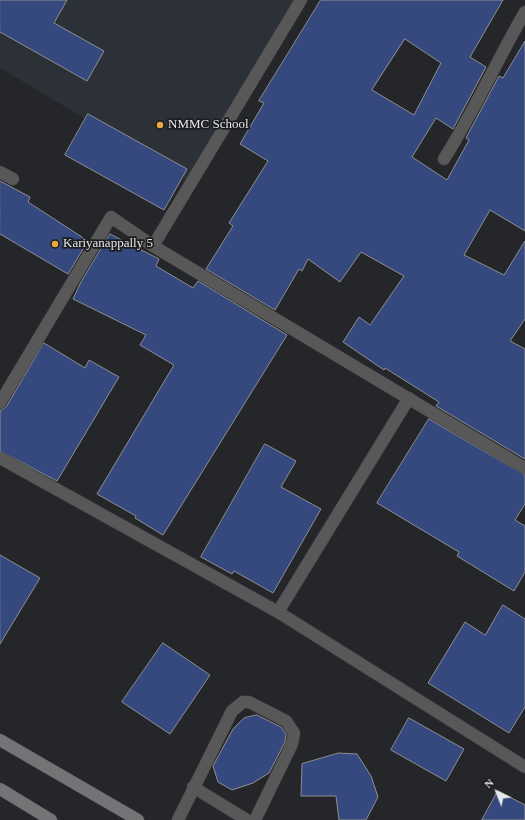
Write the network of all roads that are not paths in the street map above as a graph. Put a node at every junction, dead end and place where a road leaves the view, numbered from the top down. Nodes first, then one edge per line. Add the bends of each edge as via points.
1 (301, 0) edge
2 (525, 12) edge
3 (444, 159) dead end
4 (0, 172) edge
5 (13, 179) dead end
6 (153, 246) junction
7 (409, 398) junction
8 (0, 403) edge
9 (0, 458) edge
10 (525, 468) edge
11 (278, 612) junction
12 (0, 740) edge
13 (525, 767) edge
14 (193, 788) junction
15 (0, 789) edge
16 (51, 820) edge
17 (138, 820) edge
18 (178, 820) edge
19 (247, 820) edge
20 (255, 820) edge

1 - 6 street
2 - 3 street via 465,126
4 - 5 street
6 - 7 street
6 - 8 street via 112,217
7 - 10 street
7 - 11 street
9 - 11 street
11 - 13 street
12 - 17 main road
14 - 18 street
14 - 19 street
14 - 20 street via 236,706 249,702 286,721 294,733 292,744
15 - 16 main road

